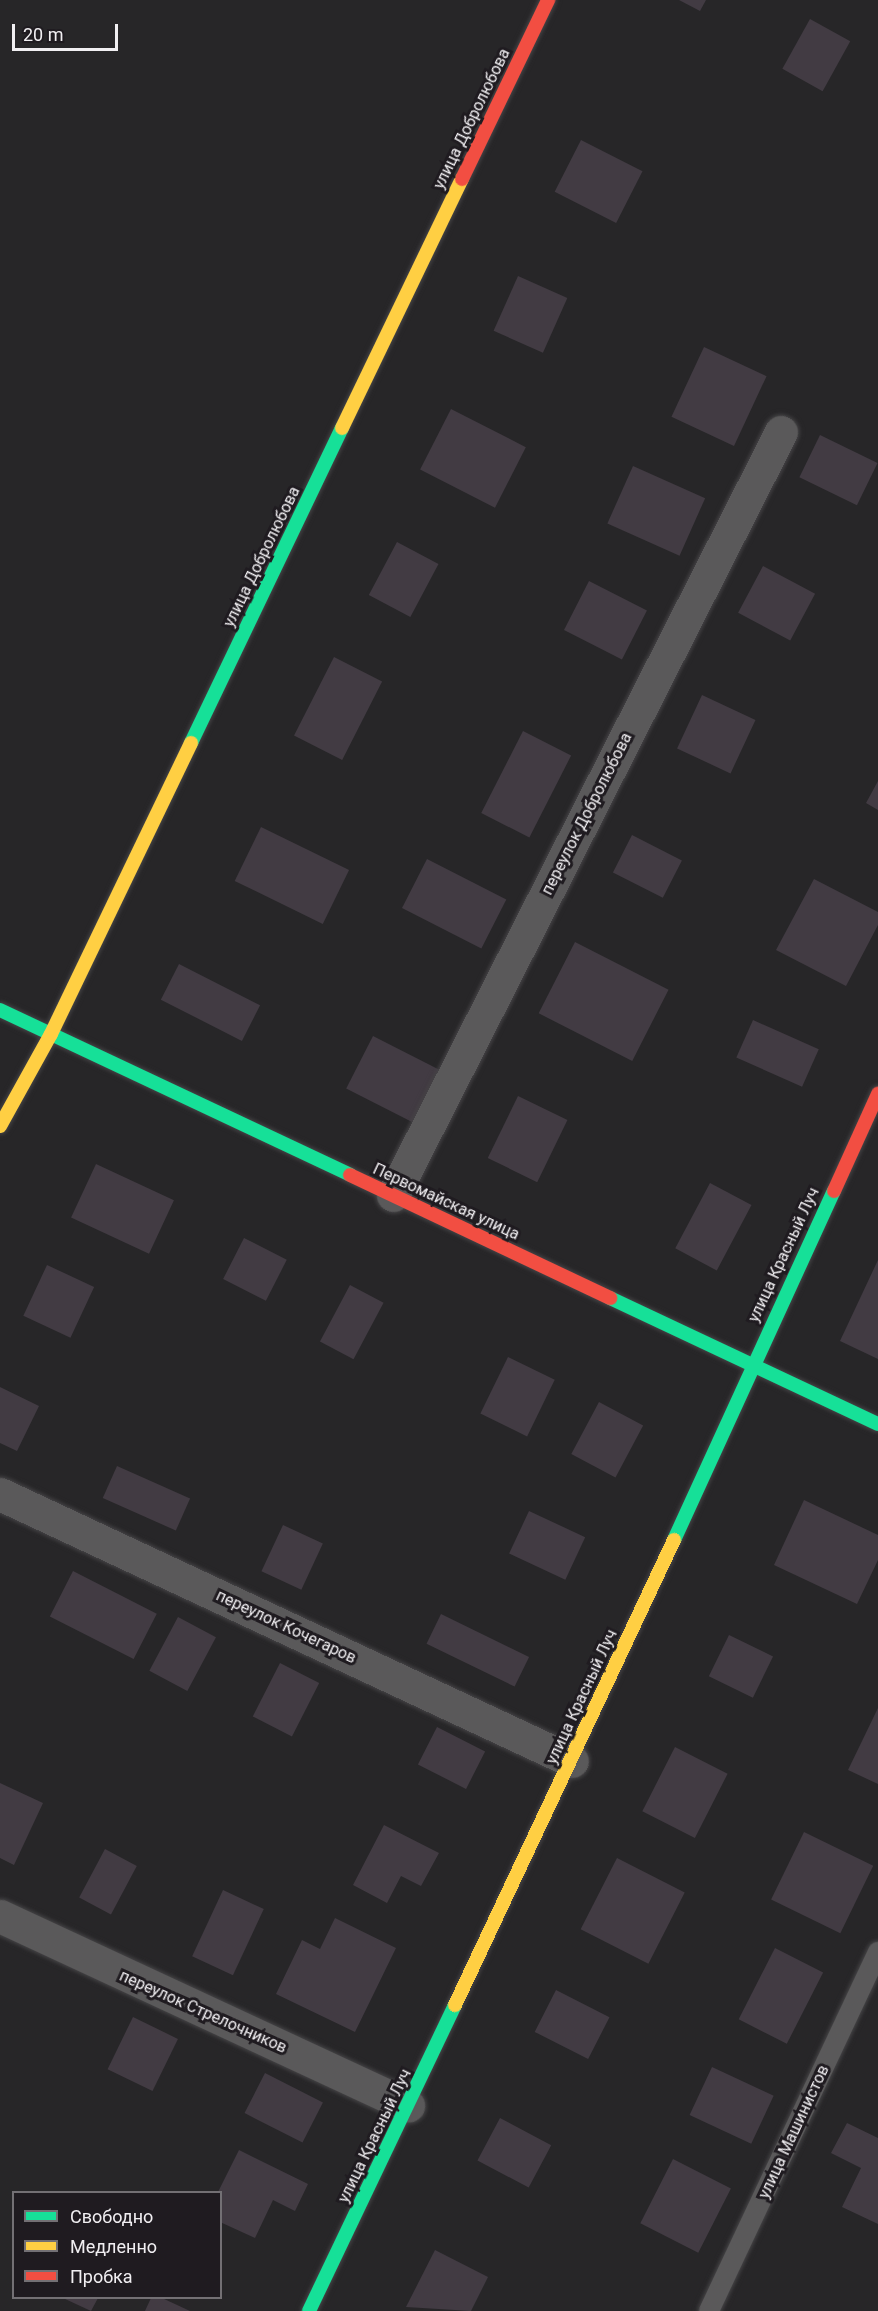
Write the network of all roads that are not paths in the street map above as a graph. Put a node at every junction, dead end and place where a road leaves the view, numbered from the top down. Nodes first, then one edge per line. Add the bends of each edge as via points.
1 (548, 0) edge
2 (781, 432) dead end
3 (0, 1010) edge
4 (51, 1034) junction
5 (878, 1094) edge
6 (0, 1126) edge
7 (393, 1195) junction
8 (752, 1365) junction
9 (878, 1425) edge
10 (0, 1494) edge
11 (572, 1761) junction
12 (0, 1916) edge
13 (878, 1953) edge
14 (408, 2105) junction
15 (309, 2311) edge
16 (709, 2311) edge

1 - 4 street, улица Добролюбова
2 - 7 street, переулок Добролюбова
3 - 4 street, Первомайская улица
4 - 6 street, улица Добролюбова
4 - 7 street, Первомайская улица
5 - 8 street, улица Красный Луч
7 - 8 street, Первомайская улица
8 - 9 street, Первомайская улица
8 - 11 street, улица Красный Луч
10 - 11 street, переулок Кочегаров
11 - 14 street, улица Красный Луч
12 - 14 street, переулок Стрелочников
13 - 16 lane, улица Машинистов
14 - 15 street, улица Красный Луч

